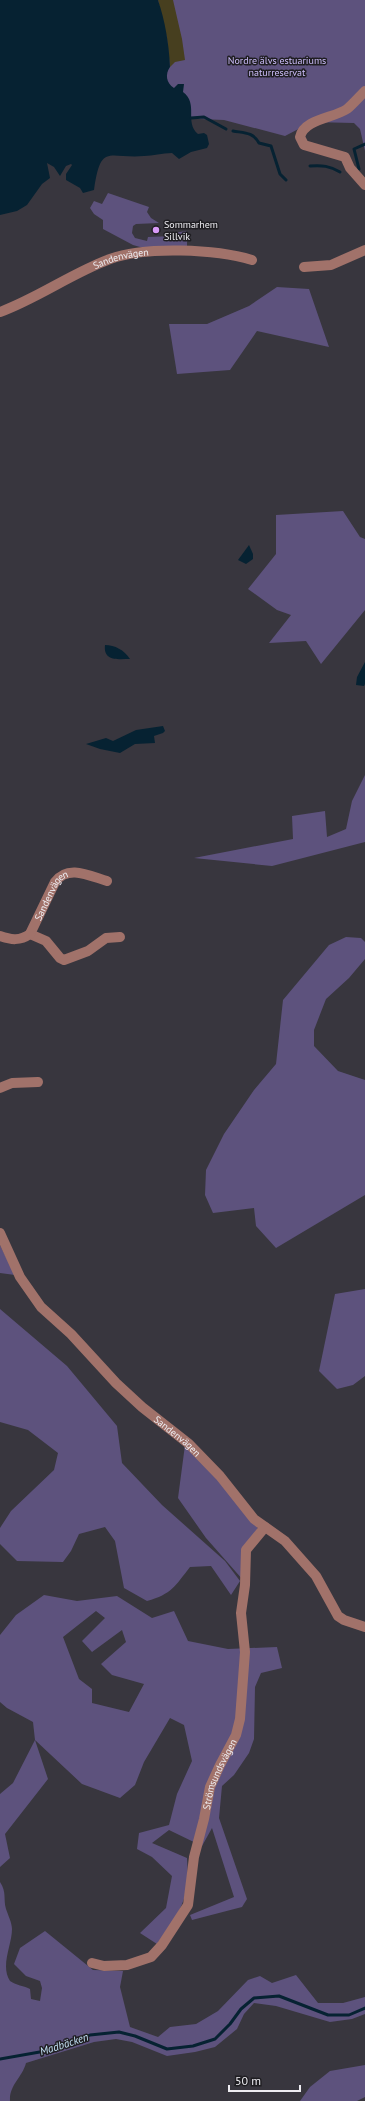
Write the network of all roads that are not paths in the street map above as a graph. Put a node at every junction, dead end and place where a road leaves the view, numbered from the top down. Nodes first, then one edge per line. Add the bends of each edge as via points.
1 (365, 91) edge
2 (365, 185) edge
3 (365, 250) edge
4 (252, 260) dead end
5 (304, 267) dead end
6 (0, 312) edge
7 (107, 881) dead end
8 (30, 934) junction
9 (0, 936) edge
10 (120, 937) dead end
11 (38, 1082) dead end
12 (0, 1088) edge
13 (0, 1232) edge
14 (265, 1527) junction
15 (365, 1627) edge
16 (92, 1963) dead end

1 - 2 street via 347,109 311,124 303,130 300,138 304,145 345,157
3 - 5 street via 331,265
4 - 6 street, Sandenvägen via 216,253 135,252 108,260
7 - 8 street, Sandenvägen via 80,872 61,875 55,882
8 - 9 street, Sandenvägen via 15,940
8 - 10 street, Sandenvägen via 46,941 64,960 88,951 106,938
11 - 12 street via 12,1083
13 - 14 street, Sandenvägen via 24,1285 41,1307 71,1334 116,1383 189,1444 220,1476 249,1514
14 - 15 street, Sandenvägen via 285,1541 312,1570 338,1616
14 - 16 street, Strömsundsvägen via 246,1550 245,1585 240,1613 245,1652 240,1719 236,1735 210,1787 194,1857 188,1905 151,1957 127,1965 104,1966

